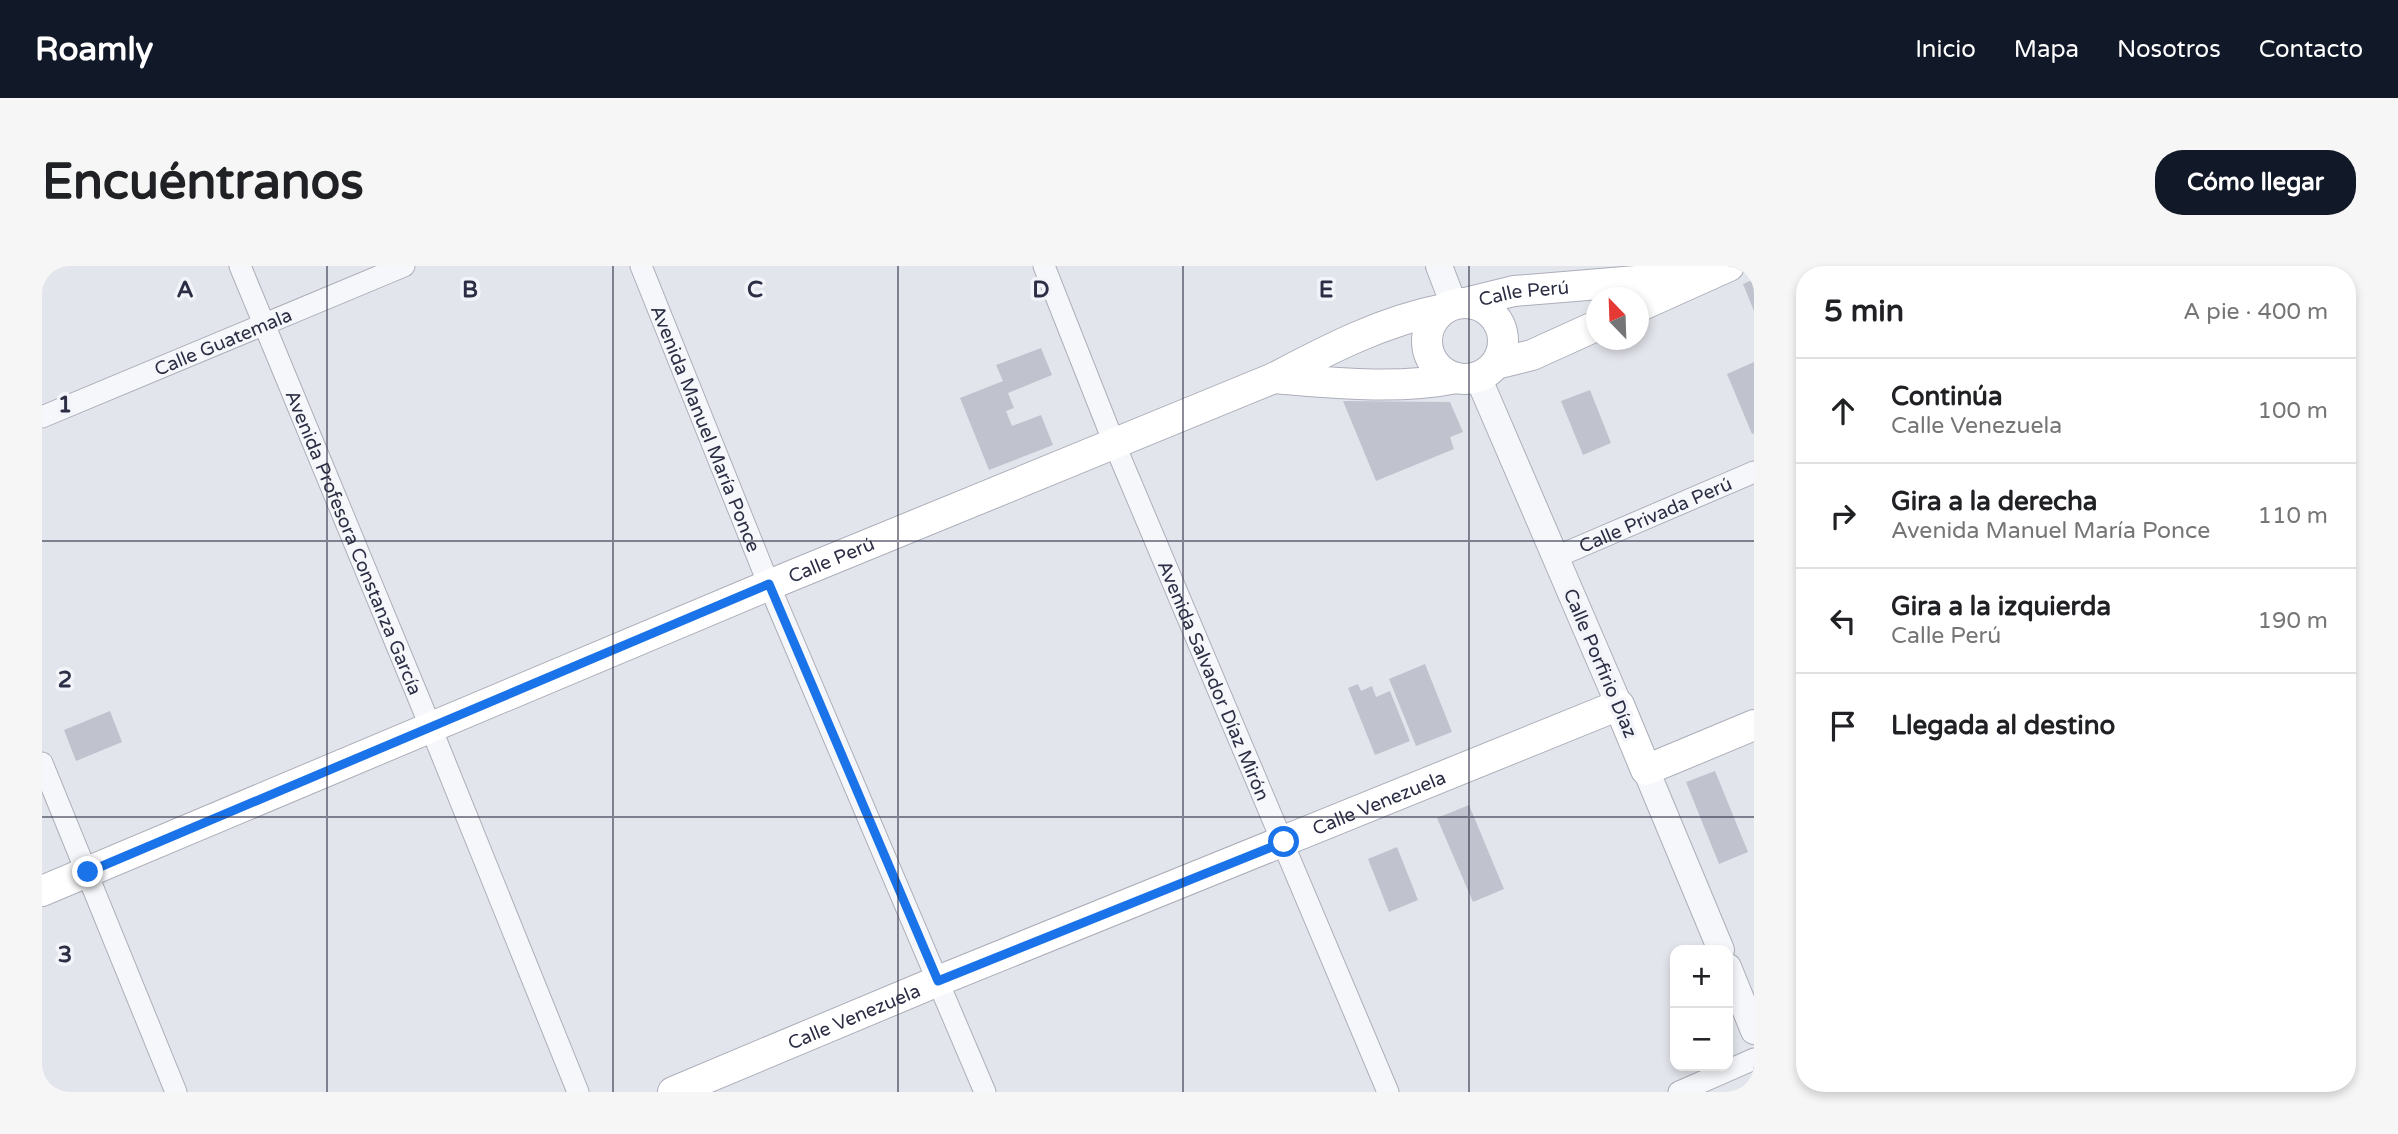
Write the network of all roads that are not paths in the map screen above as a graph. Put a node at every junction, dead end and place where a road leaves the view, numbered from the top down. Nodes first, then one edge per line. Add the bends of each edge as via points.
1 (240, 266) edge
2 (404, 266) edge
3 (640, 266) edge
4 (1044, 266) edge
5 (1438, 266) edge
6 (1719, 270) edge
7 (1649, 302) edge
8 (1454, 305) junction
9 (264, 324) junction
10 (1586, 331) edge
11 (1477, 373) junction
12 (1274, 378) junction
13 (42, 417) edge
14 (1114, 443) junction
15 (1754, 472) edge
16 (1556, 557) junction
17 (769, 584) junction
18 (1619, 705) junction
19 (1754, 725) edge
20 (431, 728) junction
21 (42, 763) edge
22 (1646, 770) junction
23 (1284, 842) junction
24 (88, 872) junction
25 (42, 891) edge
26 (1719, 945) edge
27 (1733, 979) edge
28 (938, 981) junction
29 (1754, 1031) edge
30 (1754, 1059) edge
31 (176, 1092) edge
32 (578, 1092) edge
33 (673, 1092) edge
34 (985, 1092) edge
35 (1388, 1092) edge
36 (1679, 1092) edge

1 - 9 street, Avenida Profesora Constanza García
2 - 9 street, Calle Guatemala
3 - 17 street, Avenida Manuel María Ponce
4 - 14 street, Avenida Salvador Díaz Mirón
5 - 8 street
6 - 7 main road, Calle Perú
6 - 8 main road, Calle Perú via 1514,291
8 - 11 main road via 1488,310 1502,329 1502,353
8 - 11 main road via 1435,318 1429,329 1429,354 1444,374
8 - 12 main road, Calle Perú via 1400,319 1337,344
9 - 13 street, Calle Guatemala
9 - 20 street, Avenida Profesora Constanza García
10 - 11 main road, Calle Perú
11 - 12 main road, Calle Perú via 1419,384
11 - 16 street, Calle Porfirio Díaz
12 - 14 main road, Calle Perú
14 - 17 main road, Calle Perú
14 - 23 street, Avenida Salvador Díaz Mirón
15 - 16 street, Calle Privada Perú
16 - 18 street, Calle Porfirio Díaz
17 - 20 main road, Calle Perú
17 - 28 street, Avenida Manuel María Ponce
18 - 22 main road, Calle Porfirio Díaz
18 - 23 main road, Calle Venezuela
19 - 22 main road
20 - 24 main road, Calle Perú
20 - 32 street, Avenida Profesora Constanza García
21 - 24 street
22 - 26 street, Calle Porfirio Díaz
23 - 28 main road, Calle Venezuela
23 - 35 street, Avenida Salvador Díaz Mirón
24 - 25 main road, Calle Perú
24 - 31 street
27 - 29 street
28 - 33 main road, Calle Venezuela
28 - 34 street, Avenida Manuel María Ponce
30 - 36 street

